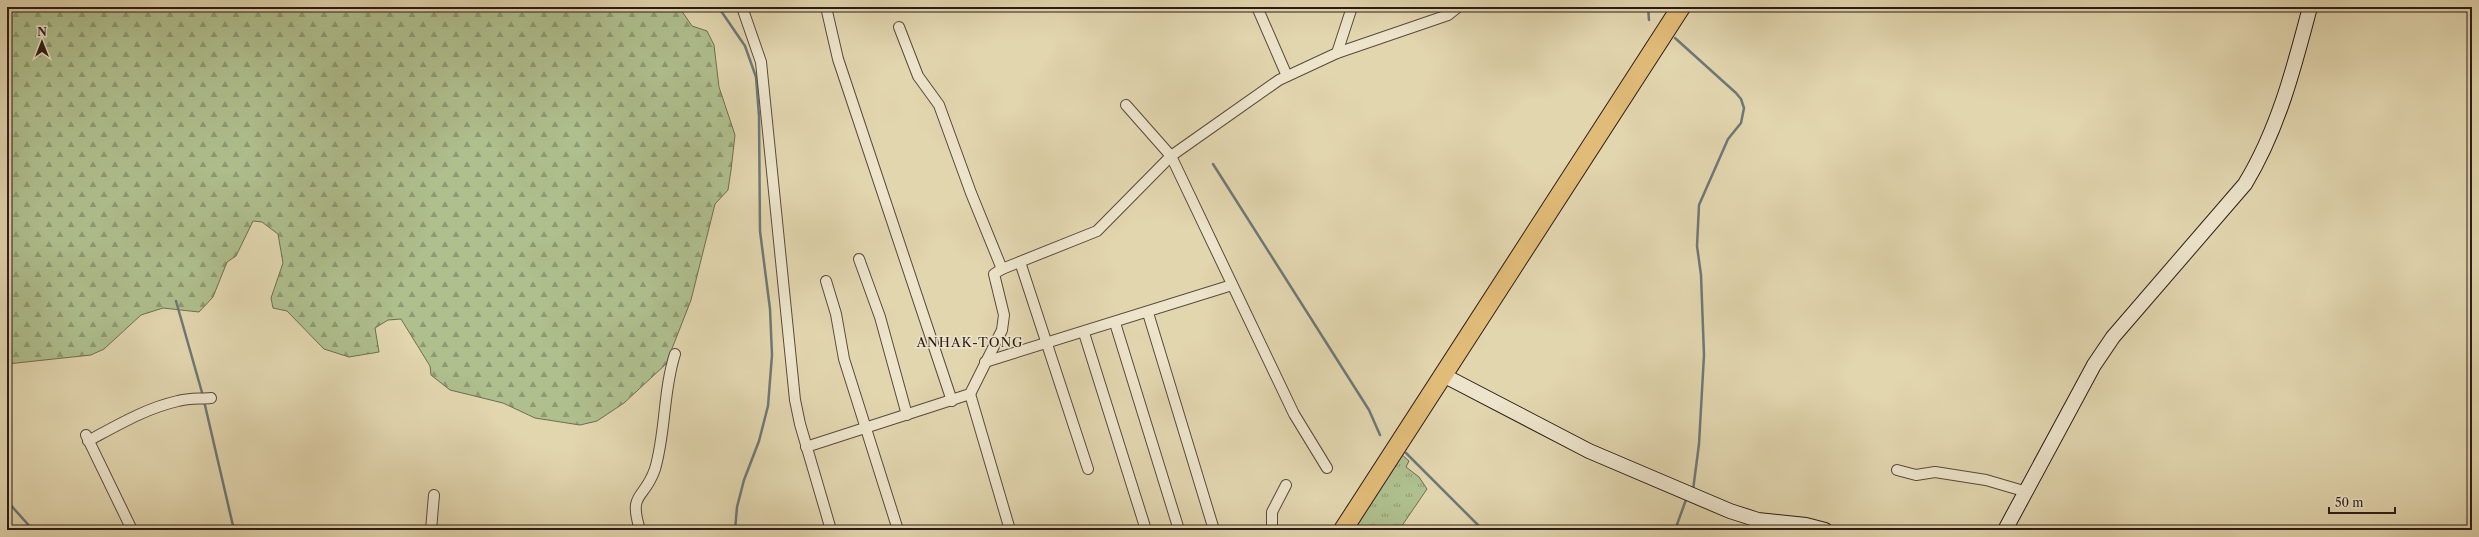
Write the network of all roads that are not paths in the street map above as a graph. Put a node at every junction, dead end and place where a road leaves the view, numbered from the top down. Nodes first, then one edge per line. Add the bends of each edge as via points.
1 (742, 7) edge
2 (826, 7) edge
3 (1257, 7) edge
4 (1352, 7) edge
5 (1458, 7) edge
6 (1669, 7) edge
7 (1681, 7) edge
8 (2310, 7) edge
9 (899, 27) dead end
10 (1337, 53) junction
11 (1287, 76) junction
12 (1126, 105) dead end
13 (1171, 156) junction
14 (859, 260) dead end
15 (1020, 262) junction
16 (1002, 269) junction
17 (826, 281) dead end
18 (1232, 285) junction
19 (1148, 313) junction
20 (1116, 323) junction
21 (1084, 333) junction
22 (1048, 344) junction
23 (675, 354) dead end
24 (986, 362) junction
25 (1443, 375) junction
26 (970, 394) junction
27 (211, 398) dead end
28 (952, 401) junction
29 (908, 415) junction
30 (865, 428) junction
31 (806, 447) junction
32 (1327, 468) dead end
33 (1088, 469) dead end
34 (1897, 470) dead end
35 (1286, 485) dead end
36 (2027, 492) junction
37 (434, 495) dead end
38 (132, 530) edge
39 (431, 530) edge
40 (640, 530) edge
41 (831, 530) edge
42 (898, 530) edge
43 (1010, 530) edge
44 (1146, 530) edge
45 (1179, 530) edge
46 (1214, 530) edge
47 (1272, 530) edge
48 (1332, 530) edge
49 (1343, 530) edge
50 (1825, 530) edge
51 (2005, 530) edge

1 - 31 street via 761,62 792,376
2 - 28 street via 838,59
3 - 11 street
4 - 10 street
5 - 10 street via 1448,15
6 - 48 highway
7 - 25 highway
8 - 36 street via 2276,123 2254,169 2245,184 2113,337 2094,365
9 - 16 street via 918,76 939,104
10 - 11 street
11 - 13 street
12 - 13 street
13 - 15 street via 1097,231
13 - 18 street
14 - 29 street via 880,317
15 - 16 street
15 - 22 street
16 - 24 street via 994,274 1004,315 1002,330
17 - 30 street via 836,314 844,359
18 - 19 street
18 - 32 street via 1294,414
19 - 20 street
19 - 46 street
20 - 21 street
20 - 45 street
21 - 22 street
21 - 44 street
22 - 24 street
22 - 33 street
23 - 40 street via 669,372 662,441 648,485 634,506
24 - 26 street
25 - 49 highway
25 - 50 street via 1588,451 1730,511 1758,520 1806,525
26 - 28 street
26 - 43 street
27 - 38 street via 178,401 87,438
28 - 29 street
29 - 30 street
30 - 31 street
30 - 42 street
31 - 41 street
34 - 36 street via 1916,475 1934,472 1986,480
35 - 47 street via 1272,512
36 - 51 street
37 - 39 street

